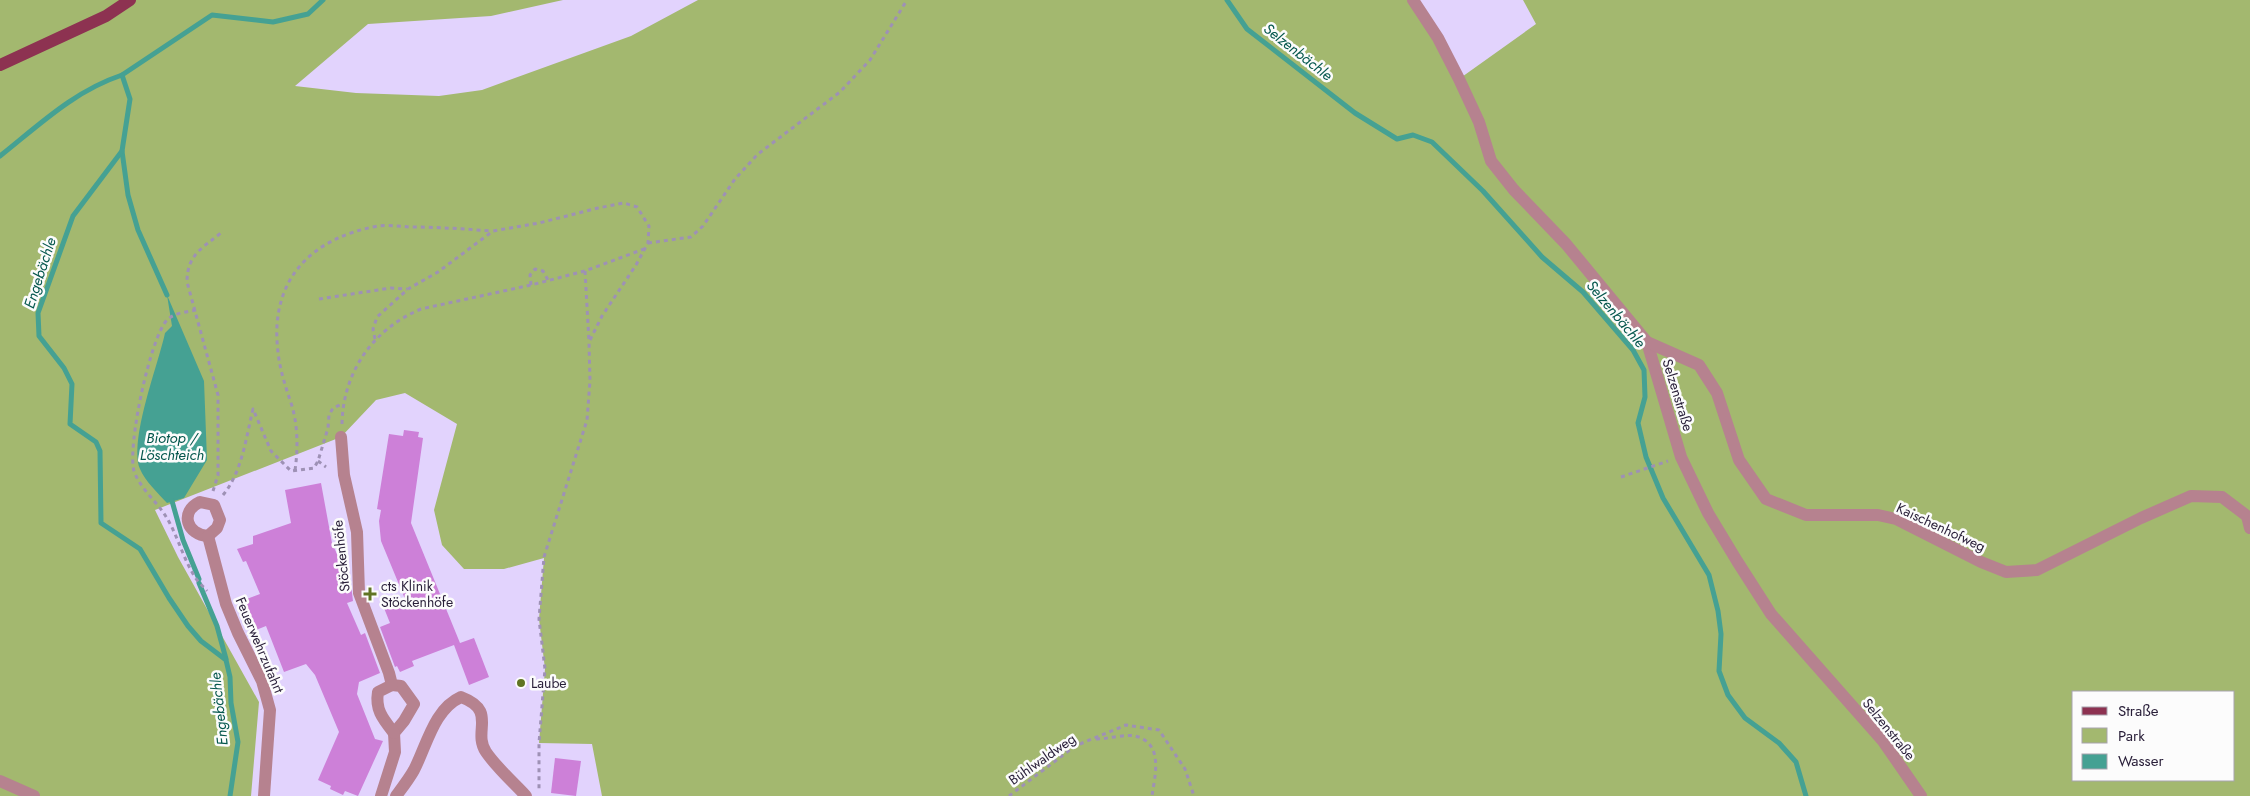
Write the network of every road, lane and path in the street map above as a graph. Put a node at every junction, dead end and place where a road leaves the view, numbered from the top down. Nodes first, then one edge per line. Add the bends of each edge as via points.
1 (130, 0) edge
2 (908, 0) edge
3 (1413, 0) edge
4 (0, 65) edge
5 (493, 231) junction
6 (222, 232) dead end
7 (648, 243) junction
8 (645, 248) junction
9 (585, 271) junction
10 (548, 280) junction
11 (531, 285) junction
12 (408, 289) junction
13 (319, 299) dead end
14 (196, 310) junction
15 (375, 339) junction
16 (589, 342) junction
17 (1646, 342) junction
18 (341, 437) joint
19 (1666, 462) dead end
20 (326, 467) dead end
21 (295, 470) junction
22 (1621, 477) dead end
23 (212, 504) junction
24 (2250, 528) edge
25 (208, 536) junction
26 (226, 604) junction
27 (392, 685) junction
28 (394, 733) junction
29 (1092, 740) junction
30 (0, 782) edge
31 (34, 796) edge
32 (264, 796) edge
33 (381, 796) edge
34 (396, 796) edge
35 (526, 796) edge
36 (539, 796) edge
37 (1009, 796) edge
38 (1152, 796) edge
39 (1194, 796) edge
40 (1921, 796) edge

1 - 4 main road via 106,16
2 - 7 path via 870,60 840,92 758,154 704,226 691,237
3 - 17 street, Selzenstraße via 1438,38 1479,122 1491,161 1566,244
5 - 7 path via 624,203 637,206 644,216 649,226
5 - 12 path via 438,272
5 - 21 path via 380,226 332,240 308,256 295,270 279,308 277,345 283,382 293,408 298,449
6 - 14 path via 194,255 187,268 187,282
7 - 8 path
8 - 9 path
8 - 16 path
9 - 10 path
9 - 16 path
10 - 11 path
10 - 11 path via 543,271 535,269 530,275
11 - 15 path via 422,309 405,316
12 - 13 path via 392,288
12 - 15 path via 377,317 373,329
14 - 23 path via 218,395 218,475
14 - 26 path via 169,319 155,341 134,436 134,470 140,484 165,515 197,579 210,595
15 - 18 path via 355,368 347,388 342,403
16 - 36 path via 587,420 544,558 539,620 545,669 539,743
17 - 24 street, Kaischenhofweg via 1699,366 1717,393 1739,460 1766,499 1806,515 1878,515 1896,519 2006,572 2037,570 2191,496 2222,497 2247,516
17 - 40 street, Selzenstraße via 1681,457 1732,553 1771,614 1883,741
18 - 27 street, Stöckenhöfe via 344,475 356,532 359,593
19 - 22 path
20 - 21 path via 318,460 314,468
21 - 23 path via 291,471 271,450 253,409 242,458 231,484
23 - 25 street via 220,520
23 - 25 street via 200,502 193,506 188,519 195,532
25 - 26 street, Feuerwehrzufahrt
26 - 32 street, Feuerwehrzufahrt via 262,681 270,710
27 - 28 street via 378,692 376,703 379,714
27 - 28 street via 402,686 414,704
28 - 33 street via 395,752
29 - 37 path, Bühlwaldweg via 1075,746
29 - 38 path via 1135,736 1151,746 1157,762
29 - 39 path, Bühlwaldweg via 1126,724 1159,730 1185,769
30 - 31 street
34 - 35 street via 414,771 440,715 450,702 461,697 473,701 480,711 485,751

